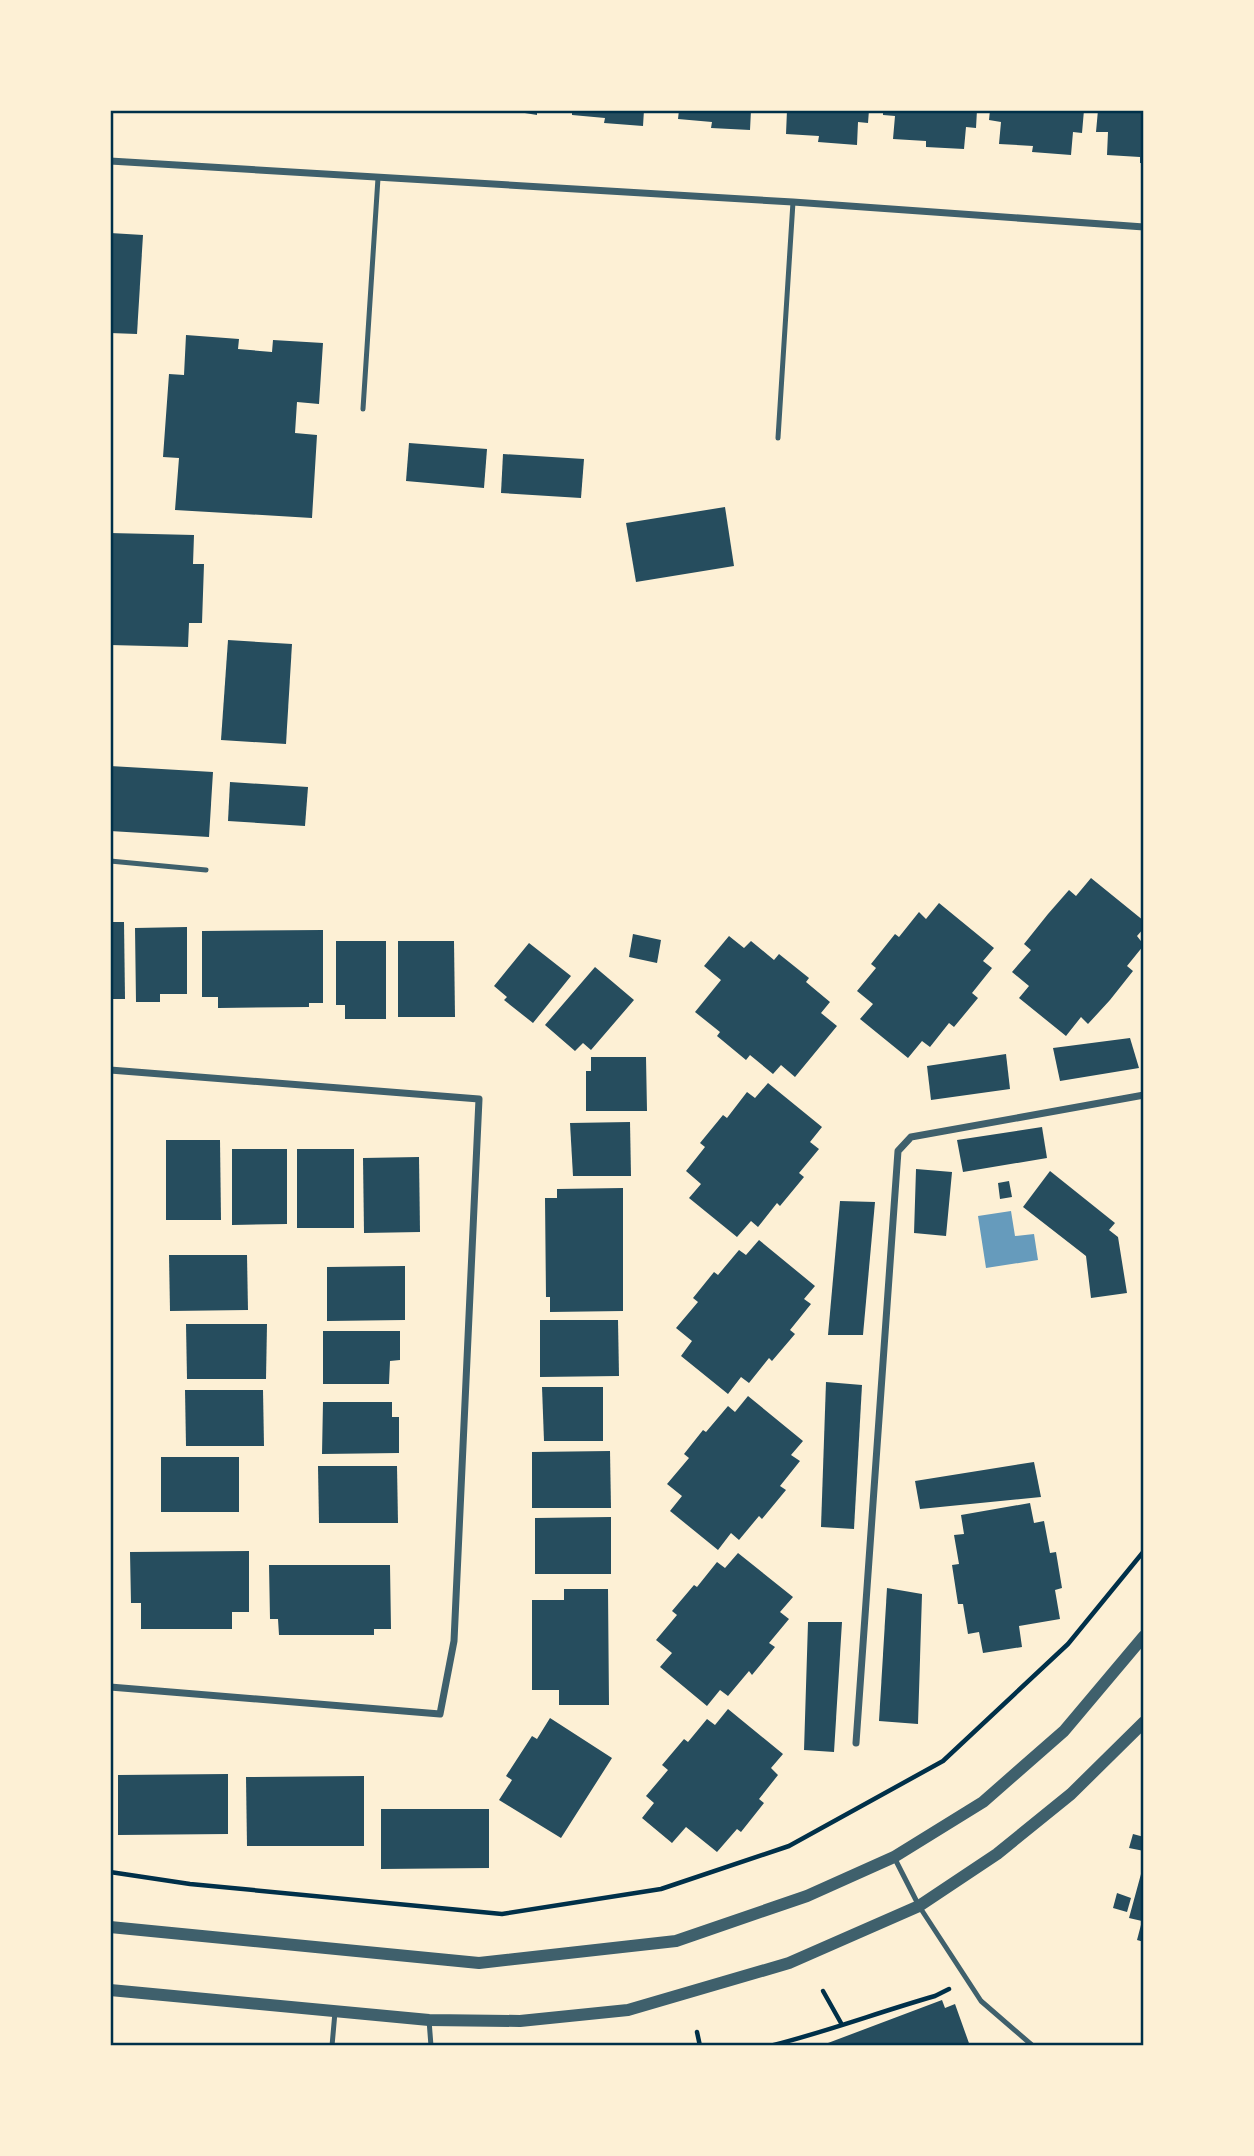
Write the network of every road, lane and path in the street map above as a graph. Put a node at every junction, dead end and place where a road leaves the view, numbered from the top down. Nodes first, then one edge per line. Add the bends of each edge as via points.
1 (110, 161) edge
2 (378, 178) junction
3 (793, 202) junction
4 (1144, 228) edge
5 (363, 409) dead end
6 (778, 438) dead end
7 (110, 861) edge
8 (206, 870) dead end
9 (110, 1070) edge
10 (1144, 1096) edge
11 (1144, 1551) edge
12 (1144, 1636) edge
13 (110, 1687) edge
14 (1144, 1722) edge
15 (856, 1743) dead end
16 (894, 1857) junction
17 (110, 1872) edge
18 (919, 1906) junction
19 (110, 1927) edge
20 (967, 1979) junction
21 (110, 1990) edge
22 (824, 1991) dead end
23 (335, 2012) junction
24 (429, 2020) junction
25 (841, 2023) junction
26 (697, 2032) dead end
27 (332, 2046) edge
28 (431, 2046) edge
29 (700, 2046) edge
30 (770, 2046) edge
31 (1033, 2046) edge

1 - 2 street
2 - 3 street
2 - 5 lane
3 - 4 street
3 - 6 lane
7 - 8 lane
9 - 13 street via 479,1100 454,1641 440,1714
10 - 15 street via 911,1137 898,1151
11 - 17 path via 1068,1644 943,1761 789,1846 662,1889 502,1914
12 - 16 street via 1064,1731 982,1802
14 - 18 street via 1071,1794
16 - 18 lane
16 - 19 street via 807,1896 676,1941 479,1964
18 - 20 lane
18 - 24 street via 789,1964 628,2010 520,2021
20 - 25 path via 935,1996
20 - 31 lane via 981,2001
21 - 23 street
22 - 25 path
23 - 24 street
23 - 27 lane
24 - 28 lane
25 - 30 path via 821,2034
26 - 29 path

